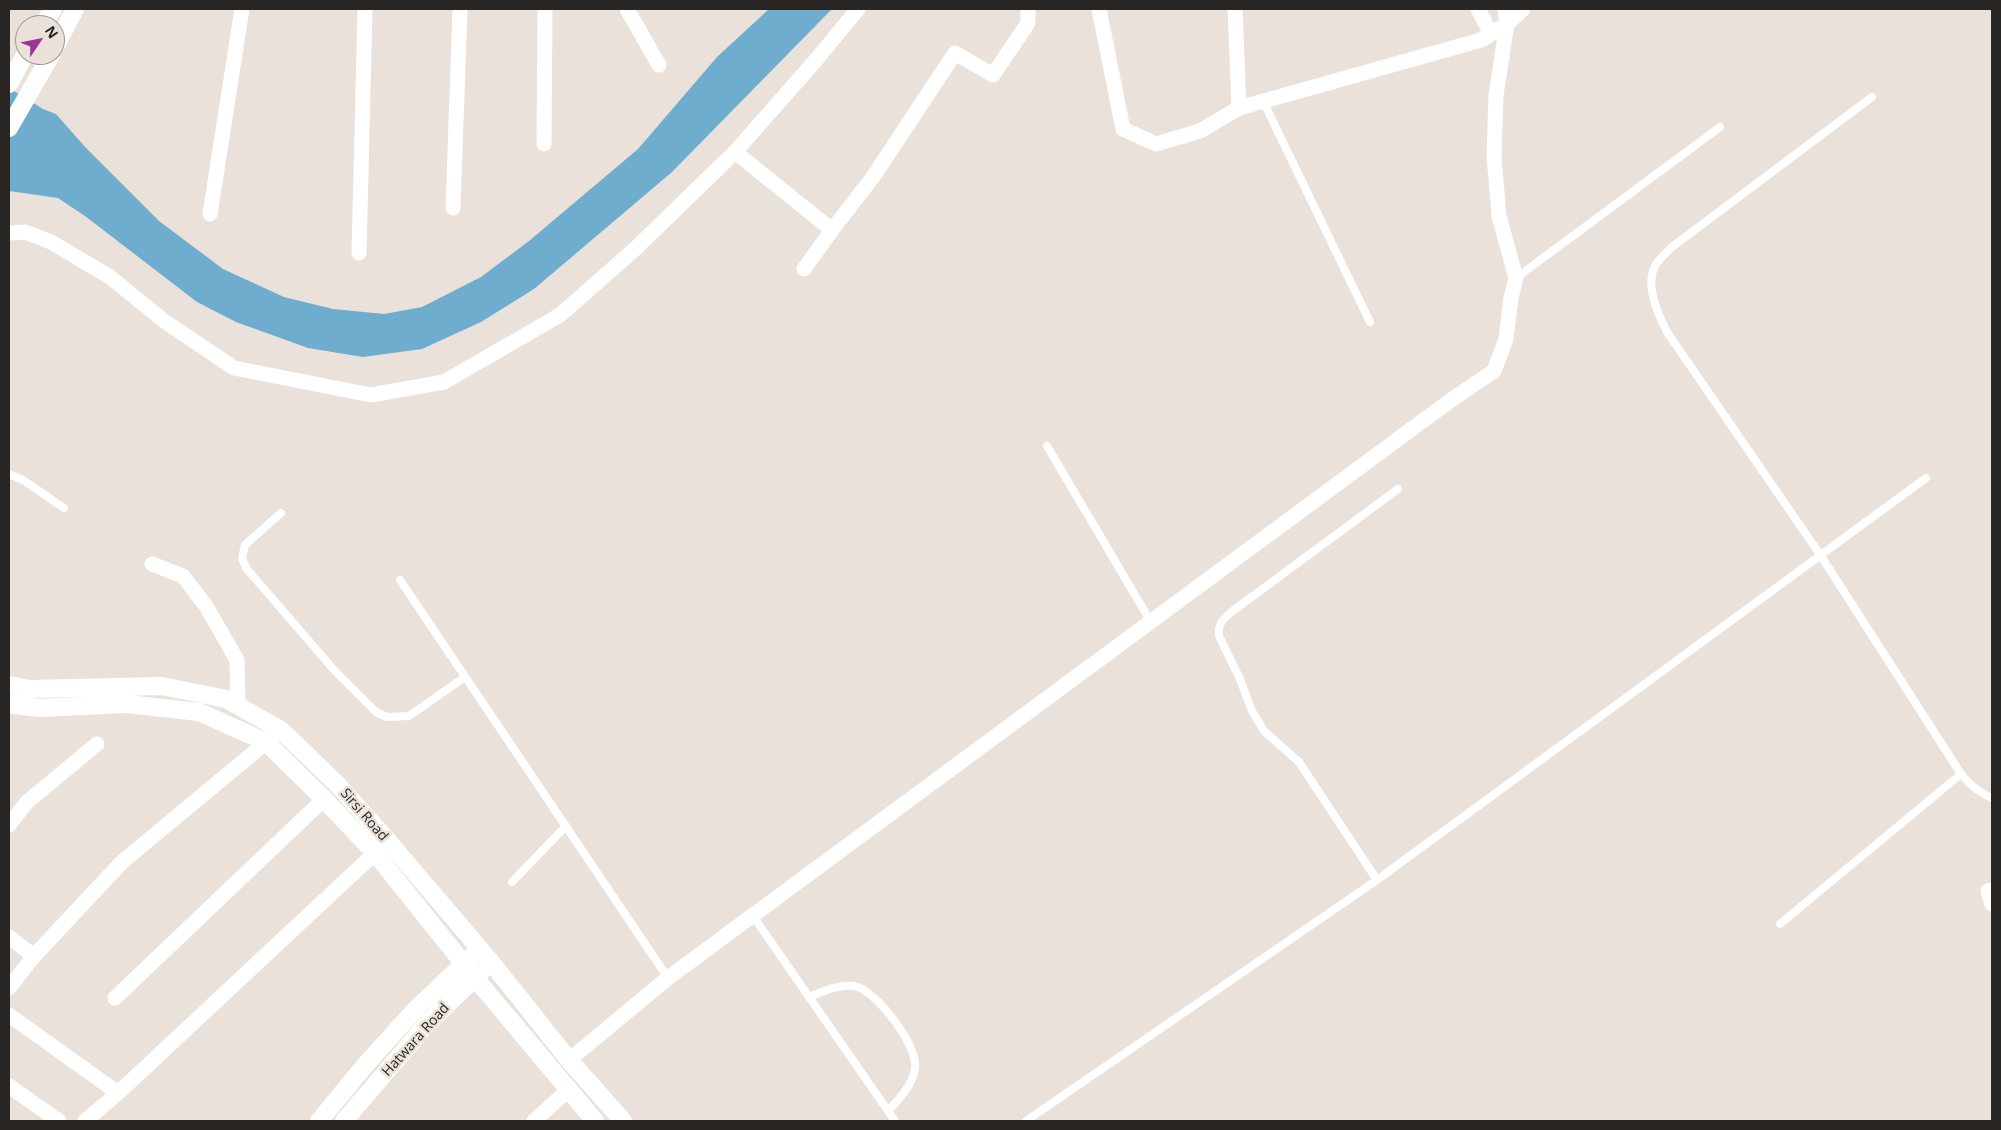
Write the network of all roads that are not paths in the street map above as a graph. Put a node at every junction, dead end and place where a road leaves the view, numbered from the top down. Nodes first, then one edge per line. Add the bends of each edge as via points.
1 (75, 9) edge
2 (242, 9) edge
3 (365, 9) edge
4 (460, 9) edge
5 (545, 9) edge
6 (627, 9) edge
7 (858, 9) edge
8 (1028, 9) edge
9 (1099, 9) edge
10 (1235, 9) edge
11 (1478, 9) edge
12 (1523, 9) edge
13 (1506, 16) edge
14 (65, 28) edge
15 (1491, 34) junction
16 (19, 65) edge
17 (46, 65) edge
18 (659, 65) dead end
19 (9, 84) edge
20 (1872, 97) dead end
21 (1263, 101) junction
22 (1239, 108) junction
23 (1720, 127) dead end
24 (9, 128) edge
25 (544, 144) dead end
26 (735, 152) junction
27 (453, 208) dead end
28 (210, 214) dead end
29 (832, 230) junction
30 (9, 233) edge
31 (358, 253) dead end
32 (804, 269) dead end
33 (1516, 278) junction
34 (1370, 322) dead end
35 (1047, 446) dead end
36 (9, 474) edge
37 (1926, 478) dead end
38 (1398, 489) dead end
39 (64, 508) dead end
40 (281, 513) dead end
41 (1821, 556) junction
42 (152, 564) dead end
43 (400, 580) dead end
44 (1150, 622) junction
45 (465, 677) junction
46 (9, 685) edge
47 (9, 704) edge
48 (238, 706) junction
49 (281, 730) junction
50 (266, 742) junction
51 (97, 744) dead end
52 (1961, 774) junction
53 (1992, 798) edge
54 (324, 799) junction
55 (9, 825) edge
56 (566, 826) junction
57 (375, 853) junction
58 (1377, 880) junction
59 (512, 882) dead end
60 (1992, 890) edge
61 (1992, 904) edge
62 (752, 916) junction
63 (1780, 924) dead end
64 (9, 937) edge
65 (480, 948) junction
66 (34, 956) junction
67 (491, 962) junction
68 (464, 964) junction
69 (475, 978) junction
70 (668, 978) junction
71 (9, 988) edge
72 (809, 997) junction
73 (115, 998) dead end
74 (9, 1014) edge
75 (570, 1060) junction
76 (9, 1086) edge
77 (568, 1090) junction
78 (118, 1093) junction
79 (888, 1111) junction
80 (59, 1121) edge
81 (85, 1121) edge
82 (319, 1121) edge
83 (344, 1121) edge
84 (534, 1121) edge
85 (594, 1121) edge
86 (623, 1121) edge
87 (895, 1121) edge
88 (1026, 1121) edge

1 - 14 street
2 - 28 street
3 - 31 street
4 - 27 street
5 - 25 street
6 - 18 street
7 - 26 street
8 - 29 street via 1028,22 993,75 955,54 873,177
9 - 22 street via 1123,129 1156,144 1200,131
10 - 22 street
11 - 15 street
12 - 13 street
13 - 15 street
13 - 33 street via 1496,94 1494,156 1499,216
15 - 21 street via 1481,40
16 - 19 street
17 - 24 street
20 - 41 lane via 1672,247 1655,265 1652,286 1655,308 1667,332
21 - 22 street
21 - 34 lane
23 - 33 lane
26 - 29 street
26 - 30 street via 560,315 444,382 371,395 234,368 164,321 102,272 51,242 25,232
29 - 32 street
33 - 44 street via 1506,339 1494,371
35 - 44 lane
36 - 39 lane
37 - 41 lane
38 - 58 lane via 1230,613 1219,628 1222,643 1264,731 1300,762
40 - 45 lane via 245,545 242,558 246,568 335,671 376,712 387,718 409,716
41 - 52 lane
41 - 58 lane
42 - 48 street via 182,576 206,606 237,660
43 - 45 lane
44 - 62 street
45 - 56 lane
46 - 48 street, Sirsi Road via 29,689 162,686 226,699
47 - 50 street, Sirsi Road via 38,708 127,704 199,712
48 - 49 street, Sirsi Road
49 - 50 street
49 - 65 street, Sirsi Road via 338,785
50 - 54 street, Sirsi Road
50 - 66 street via 122,862
51 - 55 street via 27,802
52 - 53 lane via 1971,785
52 - 63 lane
54 - 57 street, Sirsi Road
54 - 73 street
56 - 59 lane
56 - 70 lane
57 - 68 street, Sirsi Road
57 - 78 street
58 - 88 lane
60 - 61 street via 1988,891
62 - 70 street
62 - 72 lane
64 - 66 street
65 - 67 street, Sirsi Road
65 - 68 street
66 - 71 street
67 - 69 street, Hatwara Road
67 - 75 street, Sirsi Road
68 - 69 street, Sirsi Road
68 - 82 street via 414,1011
69 - 77 street, Sirsi Road
69 - 83 street, Hatwara Road via 427,1024
70 - 75 street
72 - 79 lane
72 - 79 lane via 842,986 864,989 893,1020 911,1047 915,1068 906,1090
74 - 78 street
75 - 86 street, Sirsi Road
76 - 80 street
77 - 84 street
77 - 85 street, Sirsi Road
78 - 81 street
79 - 87 lane

